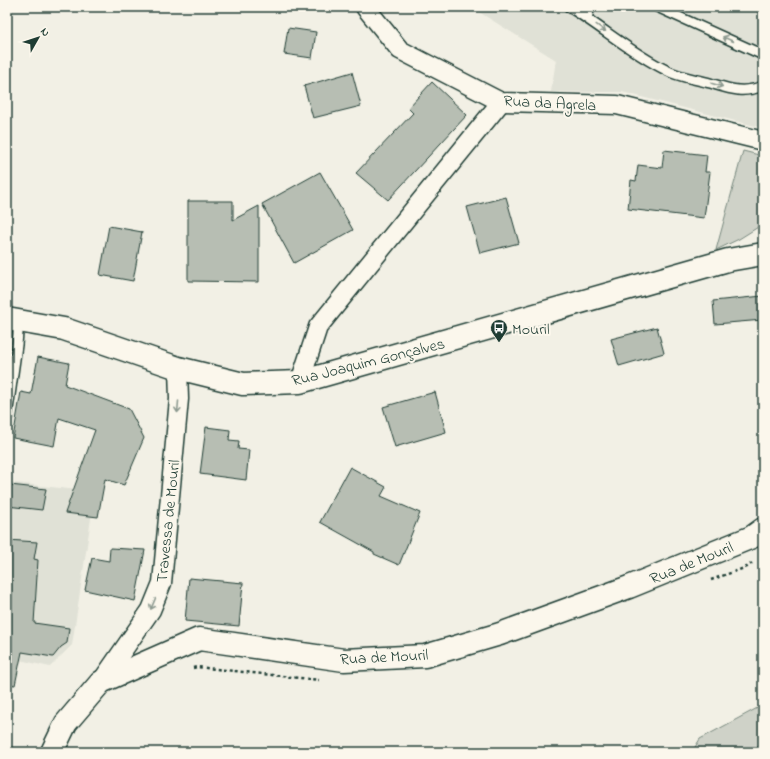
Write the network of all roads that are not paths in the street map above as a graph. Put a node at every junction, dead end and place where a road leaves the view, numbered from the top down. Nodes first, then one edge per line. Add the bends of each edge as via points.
1 (364, 7) edge
2 (569, 7) edge
3 (590, 7) edge
4 (657, 7) edge
5 (587, 18) junction
6 (763, 55) edge
7 (763, 86) edge
8 (501, 102) junction
9 (763, 141) edge
10 (763, 239) edge
11 (763, 254) edge
12 (728, 260) junction
13 (13, 320) edge
14 (178, 368) junction
15 (300, 382) junction
16 (7, 418) edge
17 (763, 529) edge
18 (101, 682) junction
19 (52, 752) edge

1 - 8 street, Rua da Agrela via 400,50
2 - 5 lane
3 - 5 lane
6 -> 4 lane
5 -> 7 lane via 667,71 736,90
8 - 9 street, Rua da Agrela via 617,105
8 - 15 street via 318,327
10 - 12 main road
11 - 12 main road
12 - 15 main road, Rua Joaquim Gonçalves
13 - 14 main road, Rua Joaquim Gonçalves via 64,329
13 - 16 lane via 17,345
14 - 15 main road, Rua Joaquim Gonçalves via 243,384
14 -> 18 street, Travessa de Mouril via 179,400 162,583 151,610
17 - 18 main road, Rua de Mouril via 752,537 630,587 500,634 425,656 344,660 199,639
18 - 19 main road, Rua de Mouril via 66,723

